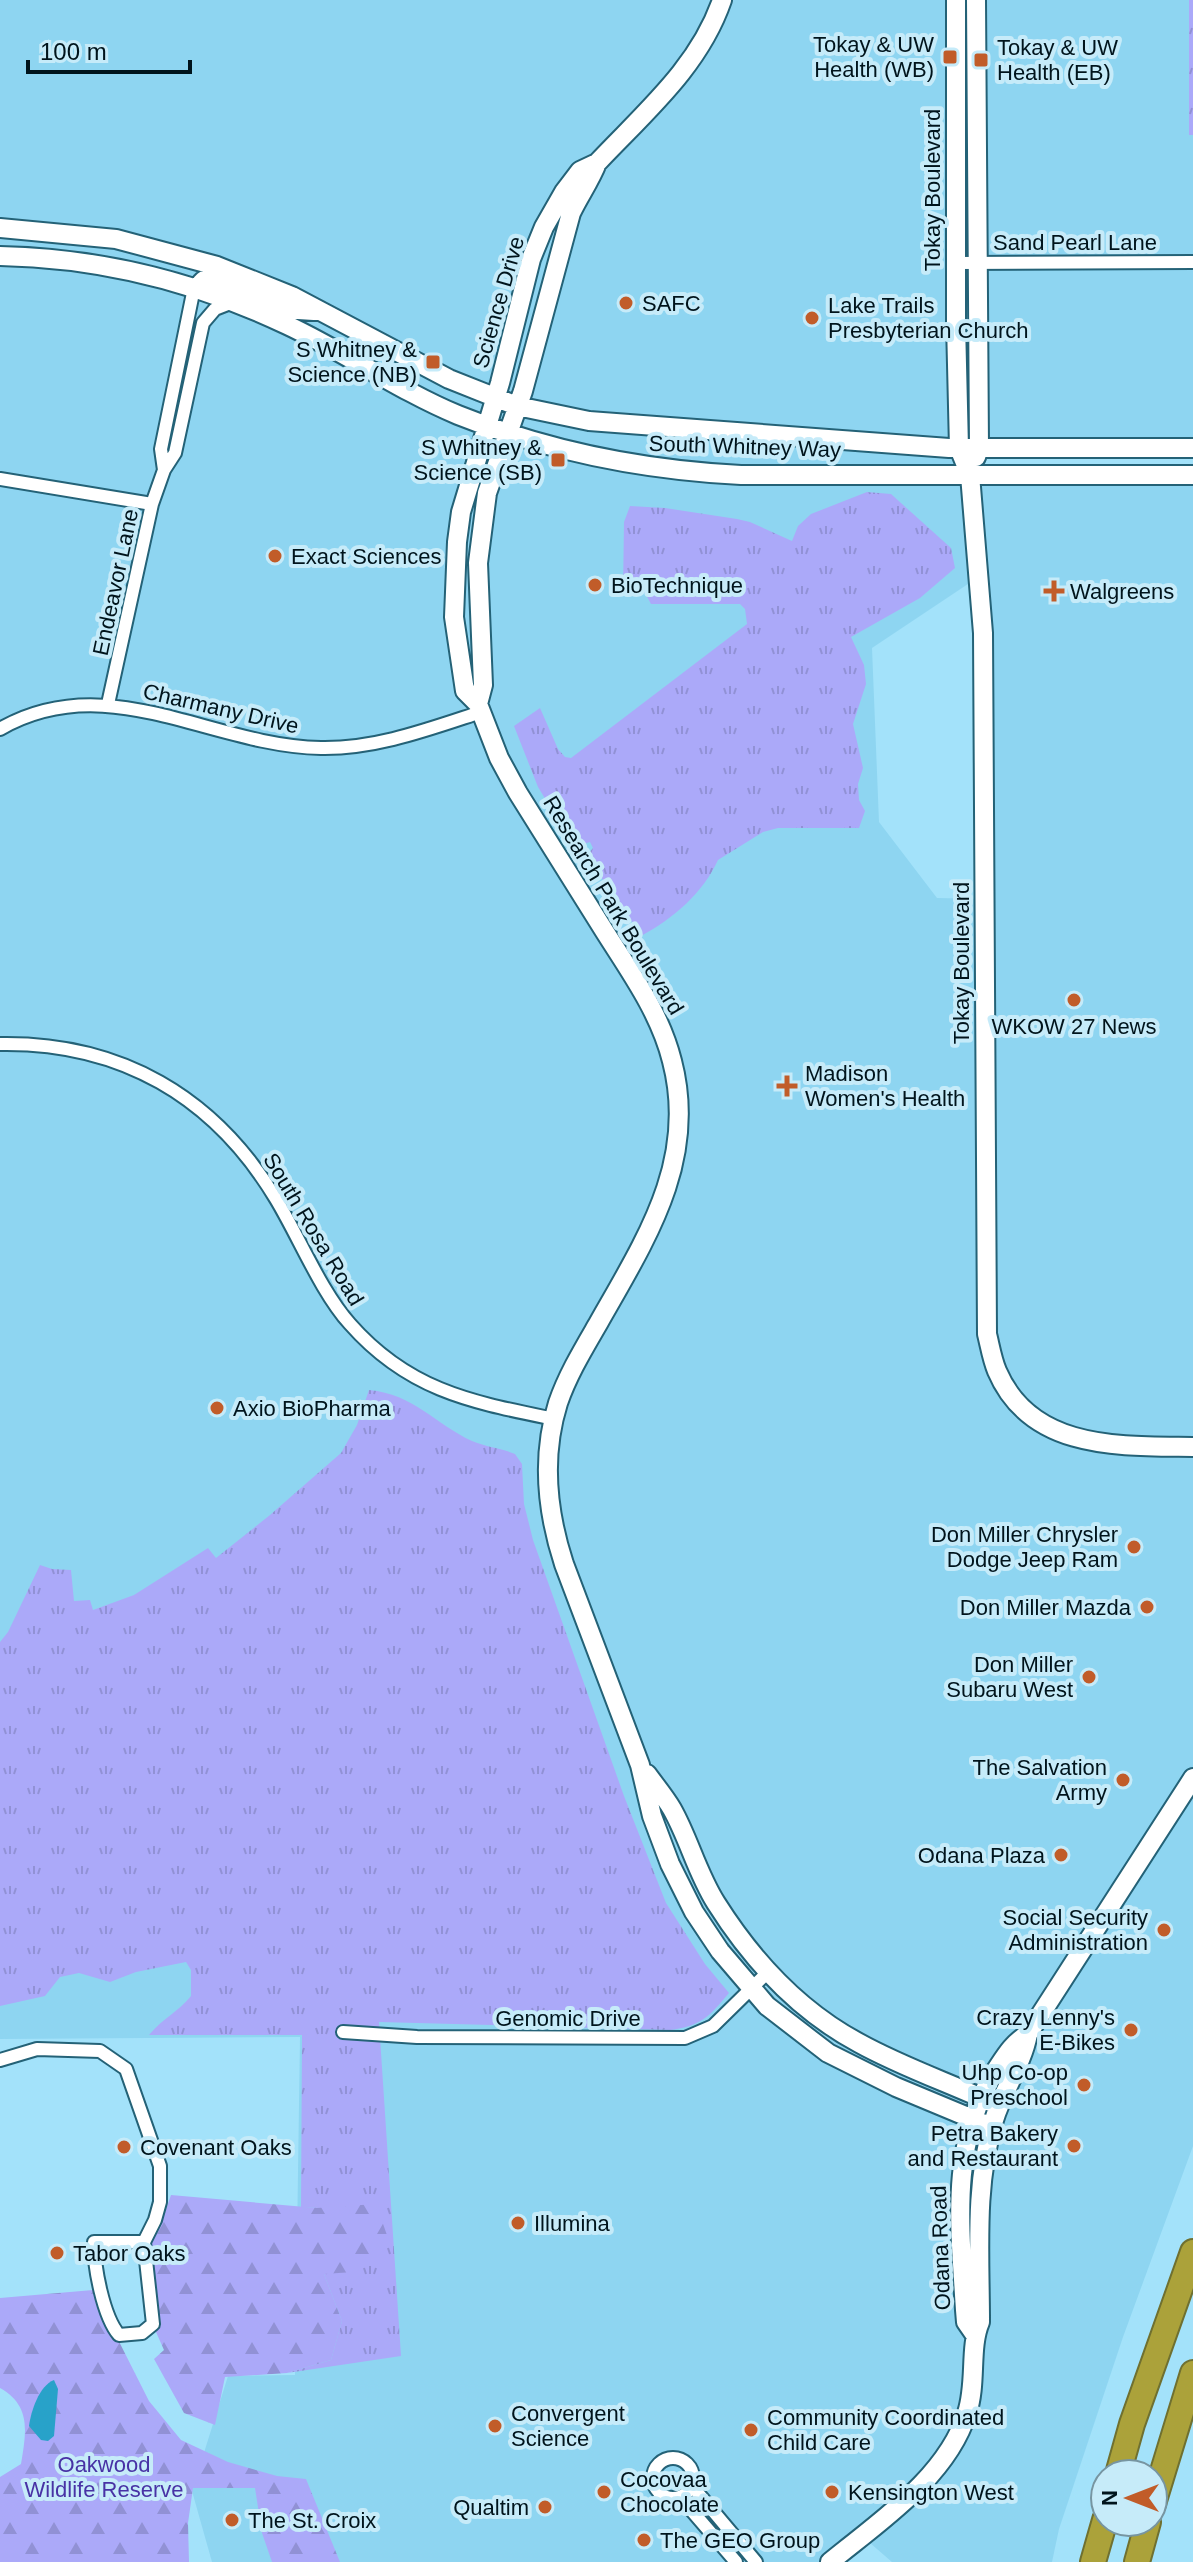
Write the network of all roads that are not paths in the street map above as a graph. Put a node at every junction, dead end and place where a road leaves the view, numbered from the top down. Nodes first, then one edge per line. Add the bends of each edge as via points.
1 (722, 0) edge
2 (956, 0) edge
3 (976, 0) edge
4 (597, 163) junction
5 (0, 228) edge
6 (0, 256) edge
7 (977, 262) junction
8 (1193, 262) edge
9 (956, 263) junction
10 (194, 288) junction
11 (233, 302) junction
12 (324, 312) junction
13 (496, 398) junction
14 (517, 406) junction
15 (487, 425) junction
16 (508, 432) junction
17 (959, 448) junction
18 (979, 448) junction
19 (1193, 448) edge
20 (164, 470) junction
21 (970, 475) junction
22 (1193, 475) edge
23 (0, 479) edge
24 (152, 504) junction
25 (108, 704) junction
26 (480, 708) junction
27 (0, 729) edge
28 (0, 1044) edge
29 (554, 1419) junction
30 (1193, 1447) edge
31 (640, 1765) junction
32 (1193, 1778) edge
33 (768, 1972) junction
34 (751, 1989) junction
35 (343, 2032) dead end
36 (1028, 2034) junction
37 (0, 2060) edge
38 (981, 2097) junction
39 (999, 2106) junction
40 (973, 2121) junction
41 (992, 2127) junction
42 (144, 2242) junction
43 (1193, 2252) edge
44 (975, 2335) junction
45 (1193, 2373) edge
46 (1122, 2458) edge
47 (1167, 2458) edge
48 (692, 2486) junction
49 (680, 2497) junction
50 (1100, 2538) edge
51 (1144, 2538) edge
52 (736, 2562) edge
53 (756, 2562) edge
54 (830, 2562) edge
55 (1093, 2562) edge
56 (1137, 2562) edge

1 - 4 street, Science Drive via 697,54
2 - 9 street, Tokay Boulevard
3 - 7 street, Tokay Boulevard
4 - 13 street, Science Drive via 580,171 544,227
4 - 14 street, Science Drive via 571,213
5 - 12 street, South Whitney Way via 79,234 175,253 260,281
6 - 10 street, South Whitney Way via 57,258
7 - 8 street, Sand Pearl Lane
7 - 9 street, Sand Pearl Lane
7 - 18 street, Tokay Boulevard
9 - 17 street, Tokay Boulevard
10 - 11 street, South Whitney Way
10 - 12 street via 204,280 283,309
10 - 20 street, Endeavor Lane via 161,449
11 - 15 street, South Whitney Way
11 - 20 street, Endeavor Lane via 215,309 203,323 175,453
12 - 13 street, South Whitney Way via 449,379
13 - 14 street, South Whitney Way
13 - 15 street, Science Drive
14 - 16 street, Science Drive
14 - 17 street, South Whitney Way via 619,425
15 - 16 street, South Whitney Way
15 - 26 street, Research Park Boulevard via 461,512 454,585 465,691
16 - 21 street, South Whitney Way via 595,458 690,472
16 - 26 street, Research Park Boulevard via 482,523
17 - 18 street, South Whitney Way
17 - 21 street, Tokay Boulevard
18 - 19 street, South Whitney Way
18 - 21 street, Tokay Boulevard
20 - 24 street, Endeavor Lane
21 - 22 street, South Whitney Way
21 - 30 street, Tokay Boulevard via 985,723 987,1334 1000,1375 1016,1400 1047,1427 1087,1442
23 - 24 street
24 - 25 street, Endeavor Lane
25 - 26 street, Charmany Drive via 274,743 320,748 381,742
25 - 27 street, Charmany Drive via 45,709
26 - 29 street, Research Park Boulevard via 518,793 657,1018 677,1087 678,1135 665,1195 580,1355
28 - 29 street, South Rosa Road via 100,1056 184,1096 243,1151 349,1324 376,1348 440,1391
29 - 31 street, Research Park Boulevard via 548,1493 556,1538
31 - 33 street, Research Park Boulevard via 672,1809 715,1901
31 - 34 street, Research Park Boulevard via 652,1816 680,1889
32 - 36 street, Odana Road
33 - 34 street, Genomic Drive
33 - 38 street, Research Park Boulevard via 810,2011 861,2044
34 - 35 street, Genomic Drive via 713,2026 685,2038
34 - 40 street, Research Park Boulevard via 828,2053
36 - 38 street, Odana Road via 1013,2044
36 - 39 street, Odana Road
37 - 42 street via 37,2049 100,2051 126,2069 160,2166 160,2202
38 - 39 street, Research Park Boulevard
38 - 40 street, Odana Road
39 - 41 street, Odana Road
40 - 41 street, Research Park Boulevard
40 - 44 street, Odana Road via 962,2164 959,2215 966,2322
41 - 44 street, Odana Road via 981,2184 980,2322
42 - 42 street via 153,2324 142,2333 119,2335 110,2325 94,2242
43 - 46 highway
44 - 54 street, Odana Road via 970,2403 948,2454 923,2483
45 - 47 highway
48 - 49 street
48 - 49 street via 692,2471 684,2461 660,2462 653,2474 655,2486 664,2496
48 - 53 street
49 - 52 street
50 - 55 highway
51 - 56 highway

